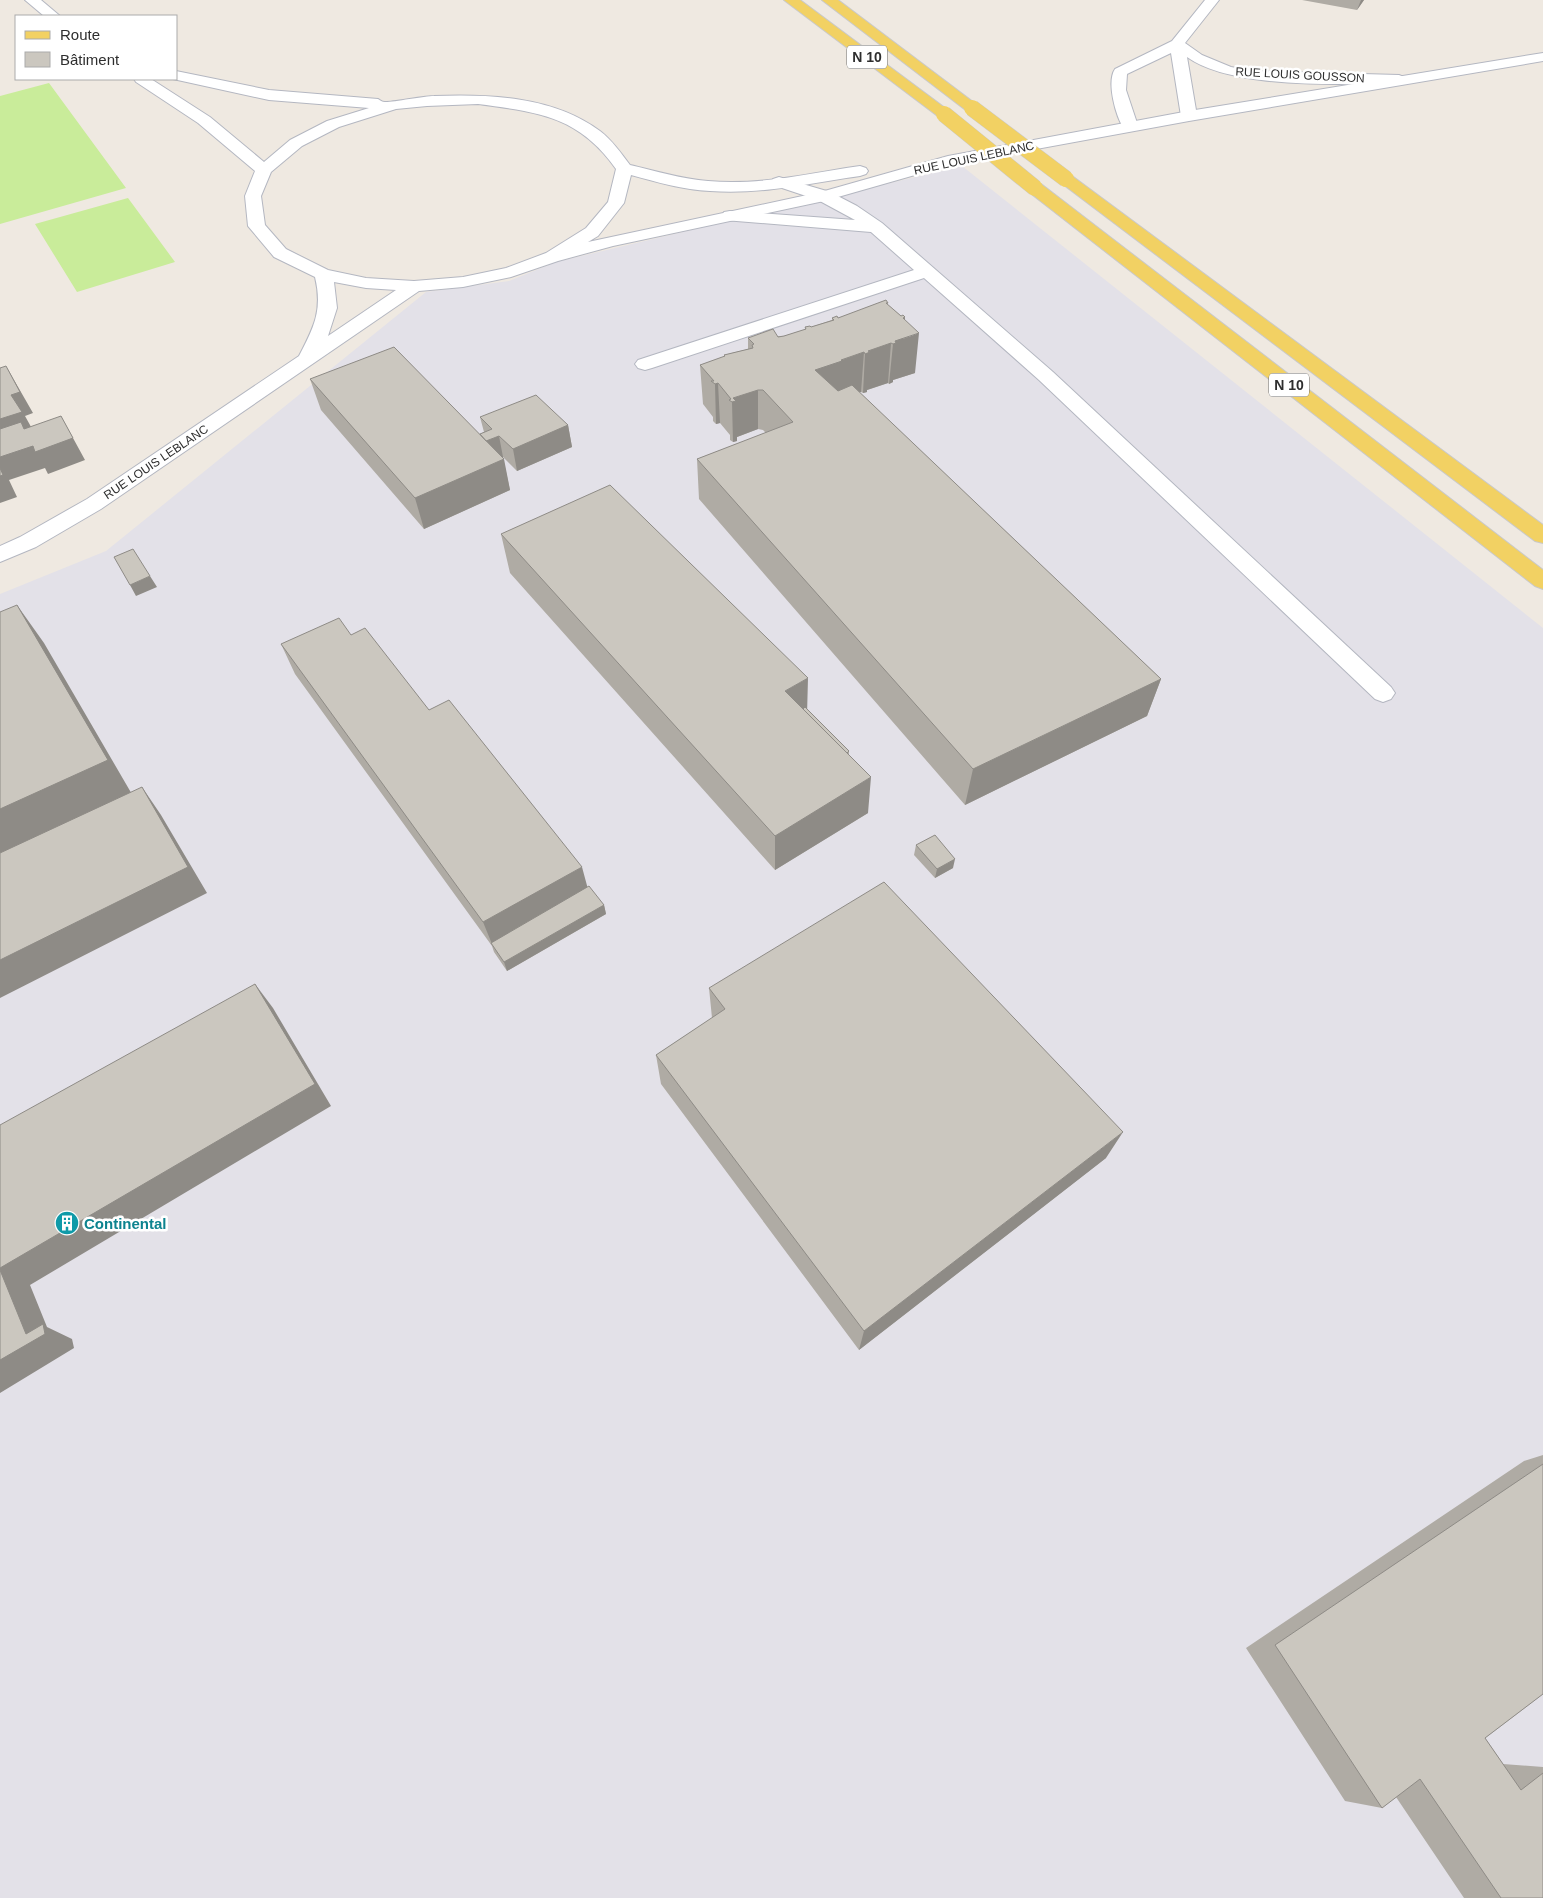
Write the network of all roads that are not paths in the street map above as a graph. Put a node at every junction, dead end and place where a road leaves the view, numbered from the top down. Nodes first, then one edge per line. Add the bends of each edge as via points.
1 (32, 0) edge
2 (791, 0) edge
3 (829, 0) edge
4 (1212, 0) edge
5 (52, 15) edge
6 (1177, 44) junction
7 (1543, 57) edge
8 (178, 75) edge
9 (143, 80) edge
10 (1399, 80) junction
11 (394, 106) junction
12 (1189, 116) junction
13 (1130, 126) junction
14 (948, 161) junction
15 (624, 169) junction
16 (264, 170) junction
17 (779, 182) junction
18 (824, 196) junction
19 (730, 216) junction
20 (877, 228) junction
21 (552, 257) junction
22 (928, 271) junction
23 (323, 274) junction
24 (414, 286) junction
25 (306, 359) junction
26 (645, 364) dead end
27 (1543, 536) edge
28 (0, 555) edge
29 (1543, 581) edge
30 (1382, 693) dead end

1 - 5 main road
2 - 29 main road, N 10, bridge via 944,114
3 - 27 main road, N 10, bridge
4 - 6 main road
6 - 10 main road, RUE LOUIS GOUSSON via 1208,64 1237,72 1306,78
6 - 12 main road
6 - 13 main road via 1120,72 1118,90
7 - 10 main road
8 - 11 main road via 269,96
9 - 16 main road via 204,120
10 - 12 main road, RUE LOUIS LEBLANC
11 - 15 main road via 427,101 478,100 535,108 563,116 594,132 614,152
11 - 16 main road via 333,124 296,143
12 - 13 main road, RUE LOUIS LEBLANC
13 - 14 main road, RUE LOUIS LEBLANC
14 - 17 main road
14 - 18 main road, RUE LOUIS LEBLANC
15 - 17 main road via 689,184 723,187
15 - 21 main road via 616,204 592,232
16 - 23 main road via 253,196 257,226 280,253
17 - 18 main road
18 - 19 main road, RUE LOUIS LEBLANC
18 - 20 main road
19 - 20 main road
19 - 21 main road, RUE LOUIS LEBLANC via 610,241
20 - 22 main road
21 - 24 main road via 511,272 463,282
22 - 26 main road
22 - 30 main road via 1046,376
23 - 24 main road via 366,283
23 - 25 main road, RUE LOUIS LEBLANC via 329,294 328,307 323,328
24 - 25 main road, RUE LOUIS LEBLANC
25 - 28 main road, RUE LOUIS LEBLANC via 94,504

